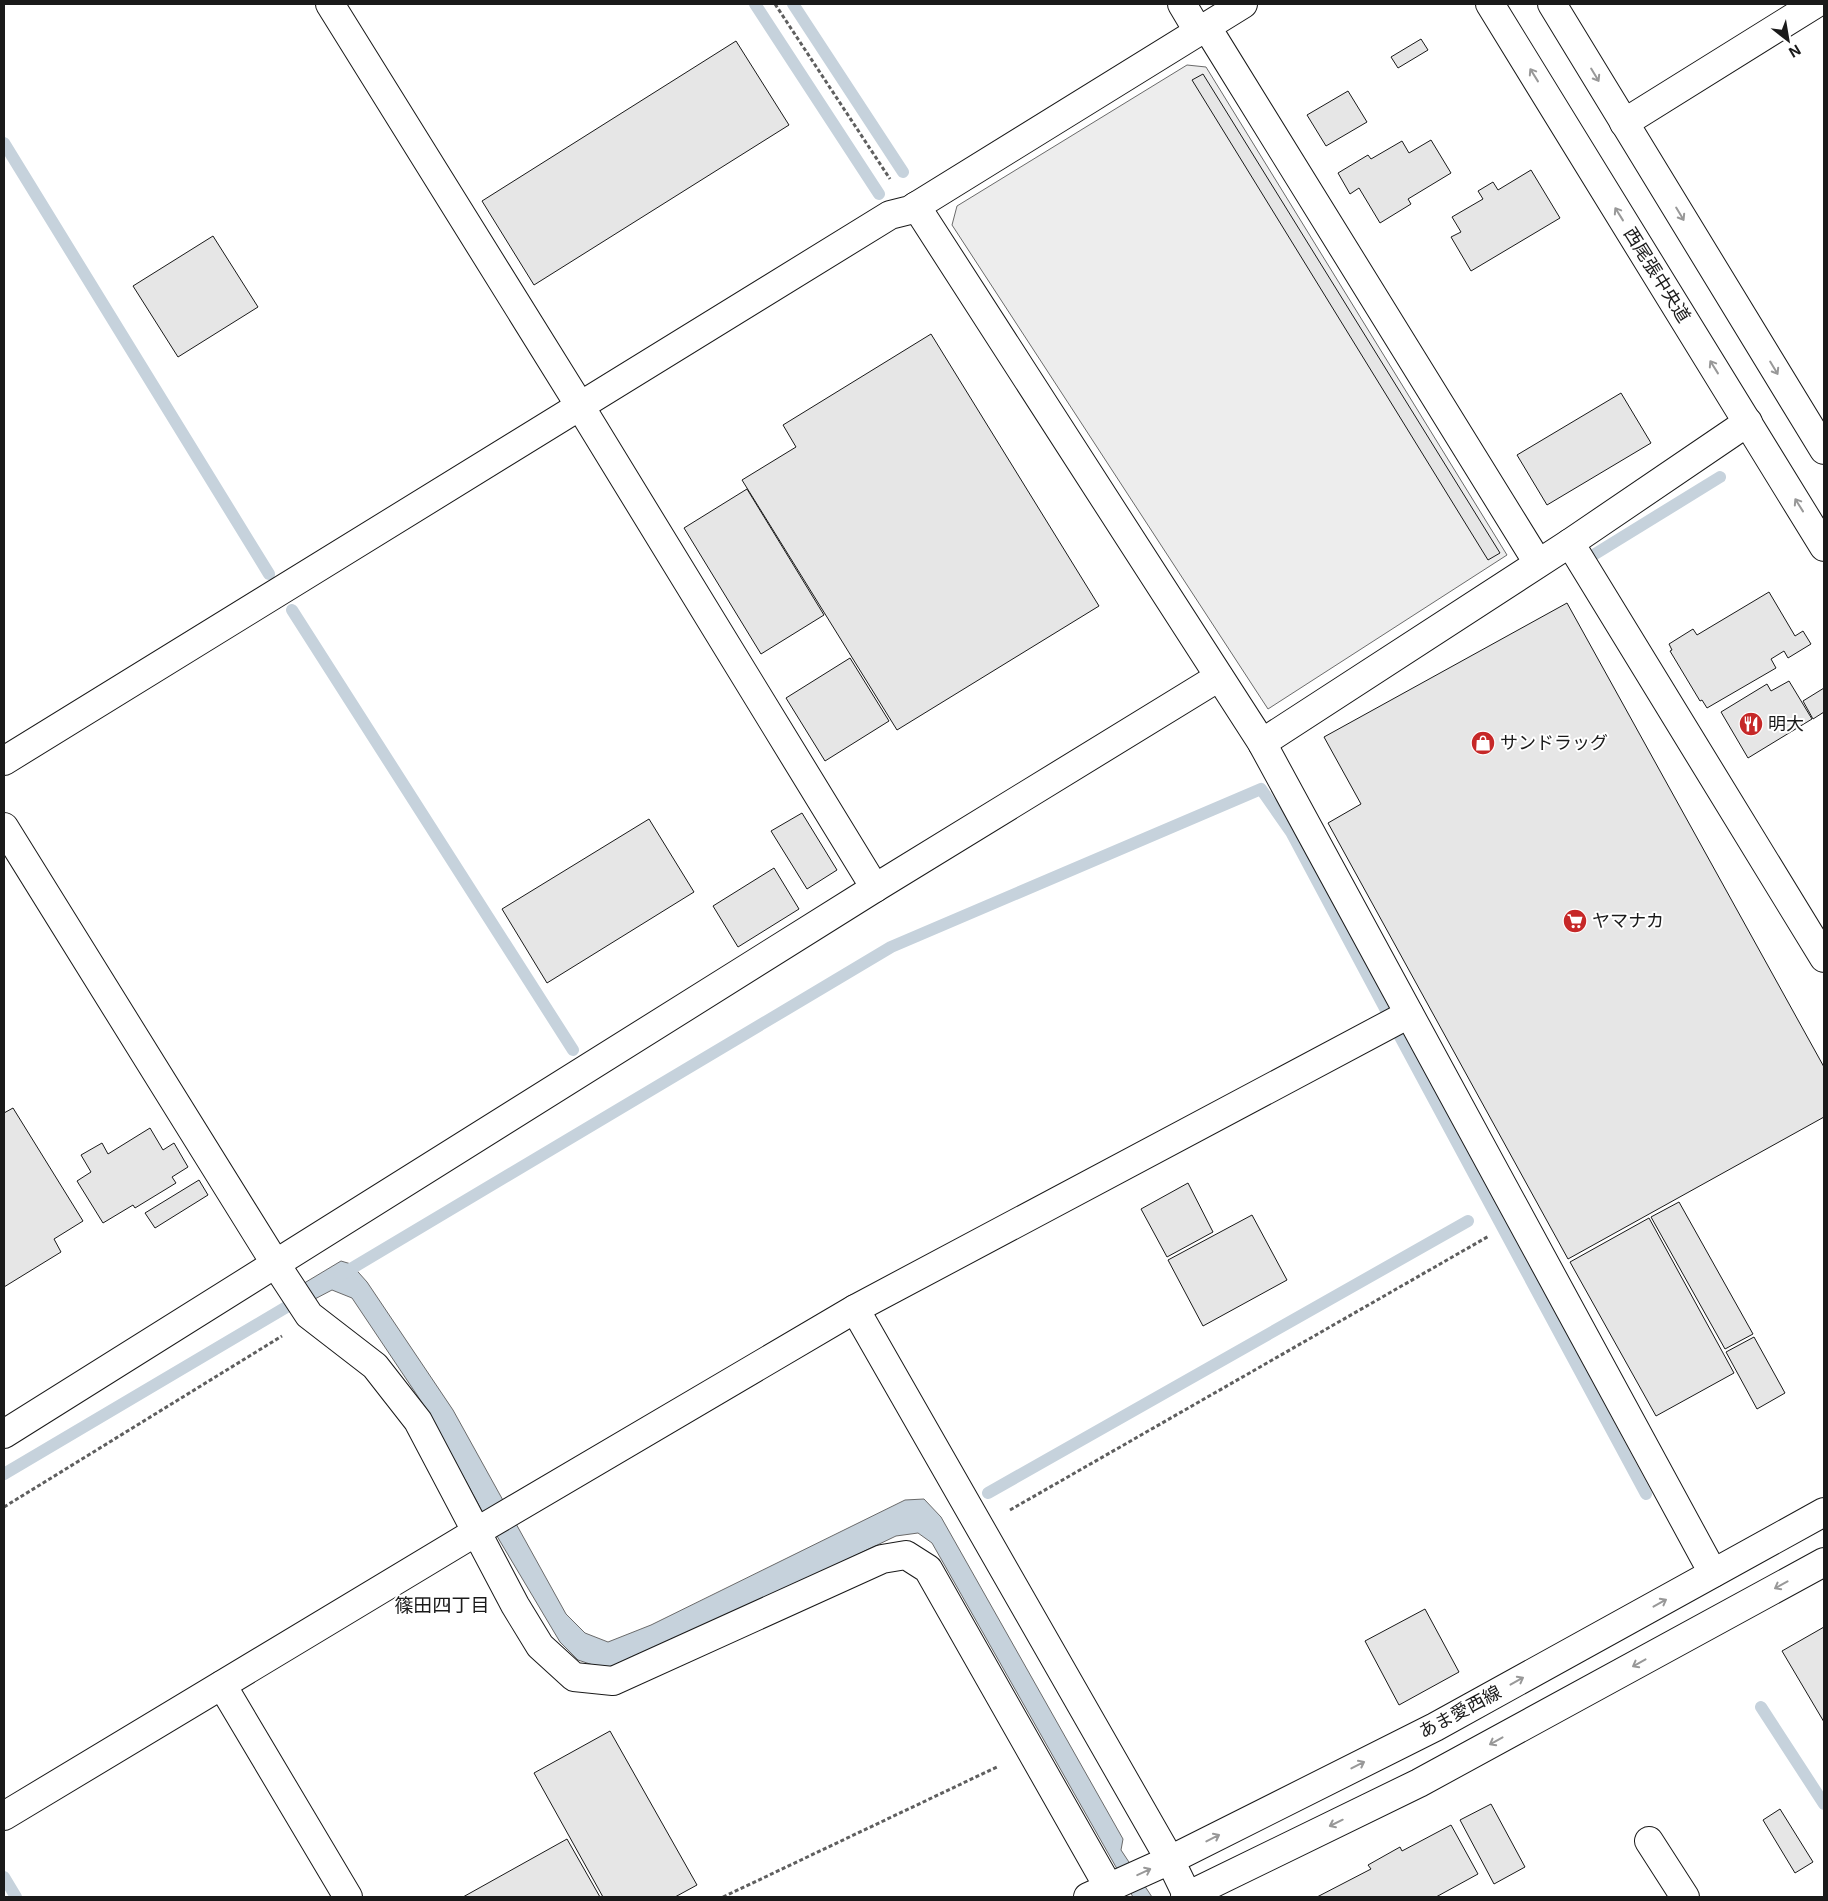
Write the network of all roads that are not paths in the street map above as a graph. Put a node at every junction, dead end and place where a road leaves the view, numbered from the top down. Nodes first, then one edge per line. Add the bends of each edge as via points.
1 (330, 4) edge
2 (1182, 4) edge
3 (1243, 4) edge
4 (1490, 4) edge
5 (1552, 4) edge
6 (1815, 4) edge
7 (1202, 29) junction
8 (1624, 123) junction
9 (913, 208) junction
10 (580, 406) junction
11 (1748, 422) junction
12 (1824, 450) edge
13 (1570, 543) junction
14 (1824, 547) edge
15 (1538, 563) junction
16 (1220, 677) junction
17 (1262, 743) junction
18 (4, 761) edge
19 (4, 827) edge
20 (875, 888) junction
21 (1824, 958) edge
22 (1409, 1014) junction
23 (281, 1272) junction
24 (854, 1309) junction
25 (4, 1434) edge
26 (1824, 1512) edge
27 (482, 1529) junction
28 (1824, 1562) edge
29 (1713, 1573) junction
30 (222, 1685) junction
31 (4, 1816) edge
32 (1649, 1841) dead end
33 (1170, 1860) junction
34 (1105, 1890) edge
35 (348, 1897) edge
36 (1187, 1897) edge
37 (1685, 1897) edge

1 - 10 street
2 - 7 street
3 - 7 street
11 -> 4 street, 西尾張中央道
5 -> 8 street
6 - 8 street
7 - 9 street
7 - 15 street
8 -> 12 street
9 - 10 street via 890,215
9 - 16 street
10 - 18 street
10 - 20 street
11 - 13 street
14 -> 11 street, 西尾張中央道
13 - 15 street
13 - 21 street
15 - 17 street
16 - 17 street
16 - 20 street
17 - 22 street
19 - 23 street
20 - 23 street
22 - 24 street
22 - 29 street
23 - 25 street
23 - 27 street via 310,1314 375,1366 418,1421
24 - 27 street
24 - 33 street
26 - 29 street, あま愛西線
27 - 30 street
27 - 34 street via 515,1604 540,1646 574,1677 613,1681 882,1559 906,1555 928,1569
28 -> 36 street via 1419,1783
33 -> 29 street, あま愛西線 via 1435,1726
30 - 31 street
30 - 35 street
32 - 37 street
34 -> 33 street, あま愛西線
33 - 36 street

